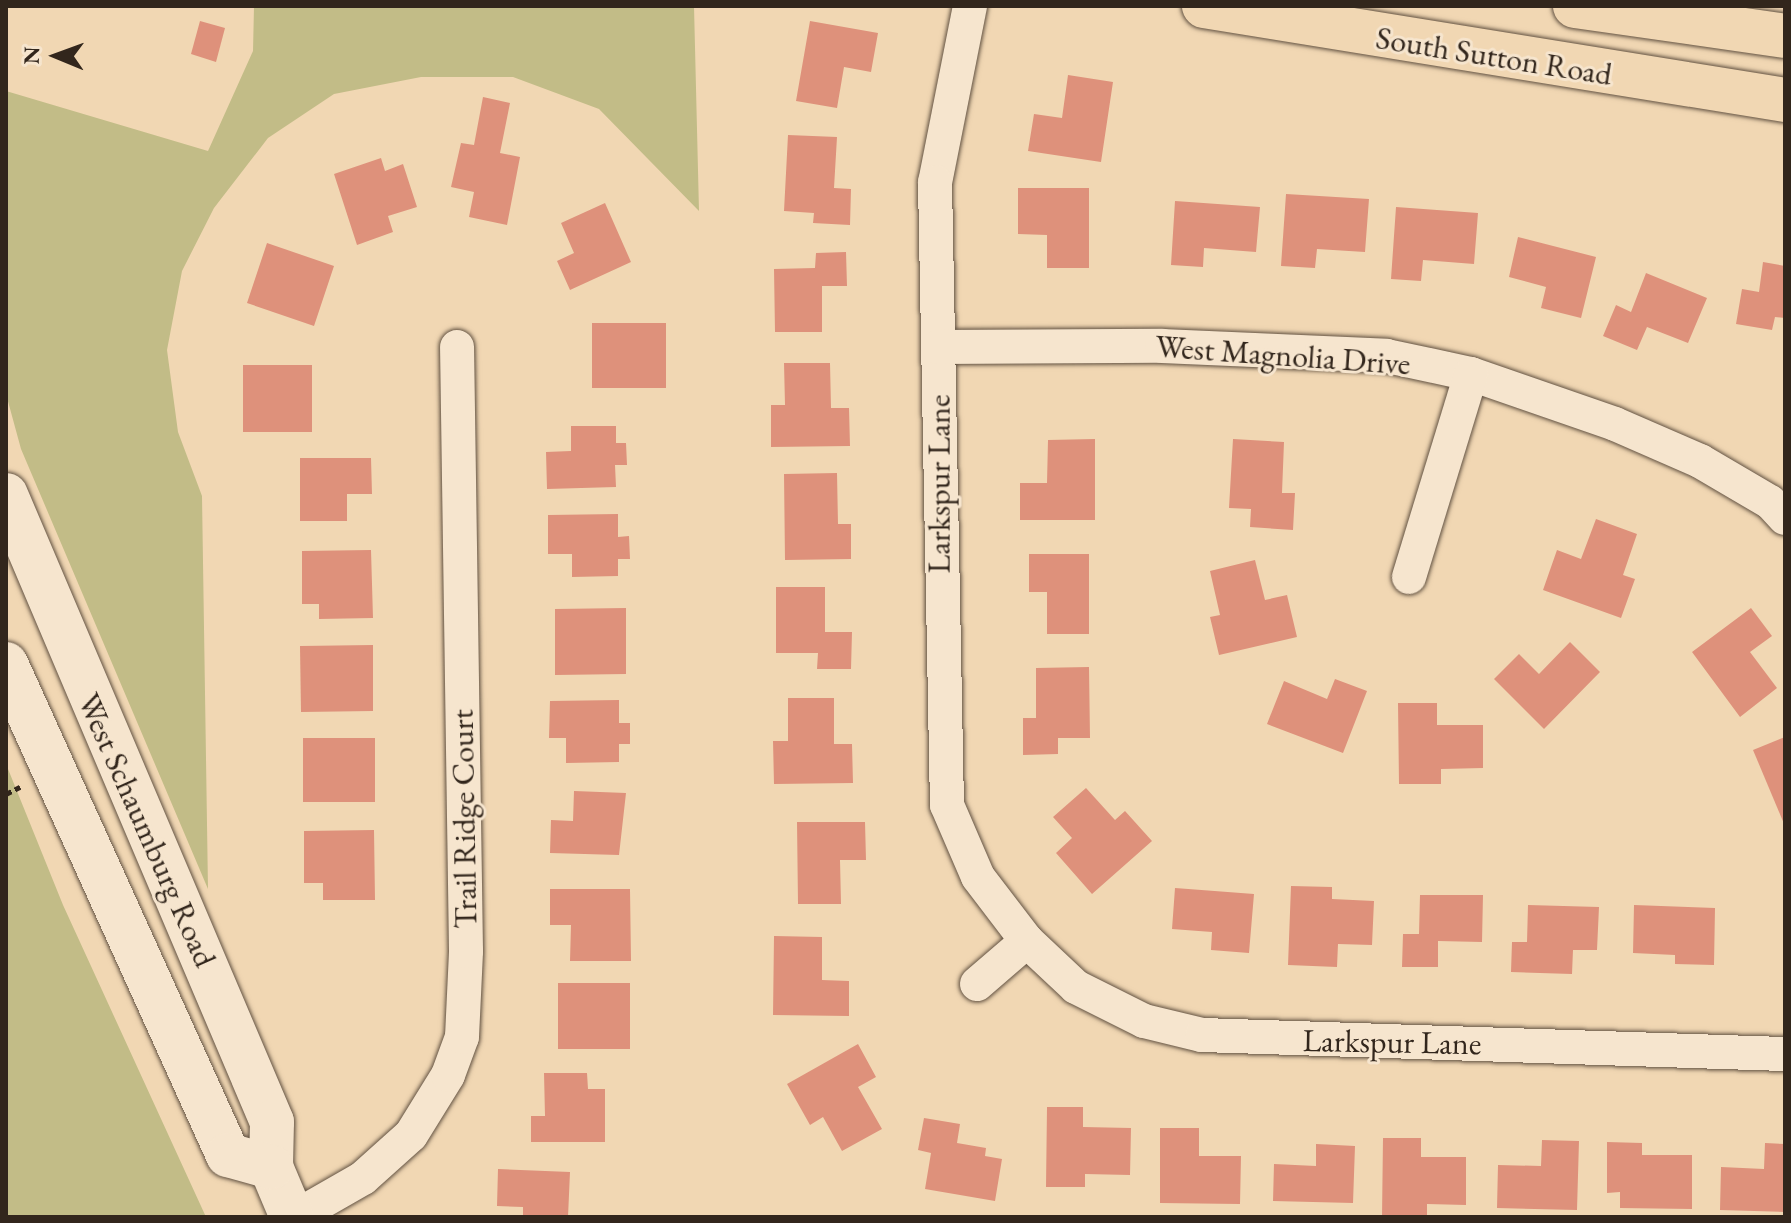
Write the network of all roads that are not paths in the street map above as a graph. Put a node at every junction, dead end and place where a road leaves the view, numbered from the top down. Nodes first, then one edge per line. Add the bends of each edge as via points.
1 (970, 6) edge
2 (1204, 6) edge
3 (1575, 6) edge
4 (1785, 36) edge
5 (1785, 100) edge
6 (457, 347) dead end
7 (938, 347) junction
8 (1471, 374) junction
9 (6, 495) edge
10 (1785, 518) edge
11 (1409, 577) dead end
12 (6, 664) edge
13 (1027, 941) junction
14 (977, 984) dead end
15 (1785, 1054) edge
16 (271, 1167) junction
17 (293, 1217) edge

1 - 7 street, Larkspur Lane via 935,182
2 - 5 main road, South Sutton Road
3 - 4 main road
6 - 17 street, Trail Ridge Court via 466,951 462,1037 448,1075 411,1135 363,1178
7 - 8 street, West Magnolia Drive via 1297,350 1387,356
7 - 13 street, Larkspur Lane via 947,805 978,877
8 - 10 street, West Magnolia Drive via 1700,461 1770,502
8 - 11 street
9 - 16 main road, West Schaumburg Road via 272,1122
12 - 16 main road, West Schaumburg Road via 228,1155
13 - 14 street
13 - 15 street, Larkspur Lane via 1076,987 1144,1021 1202,1035
16 - 17 main road, West Schaumburg Road

